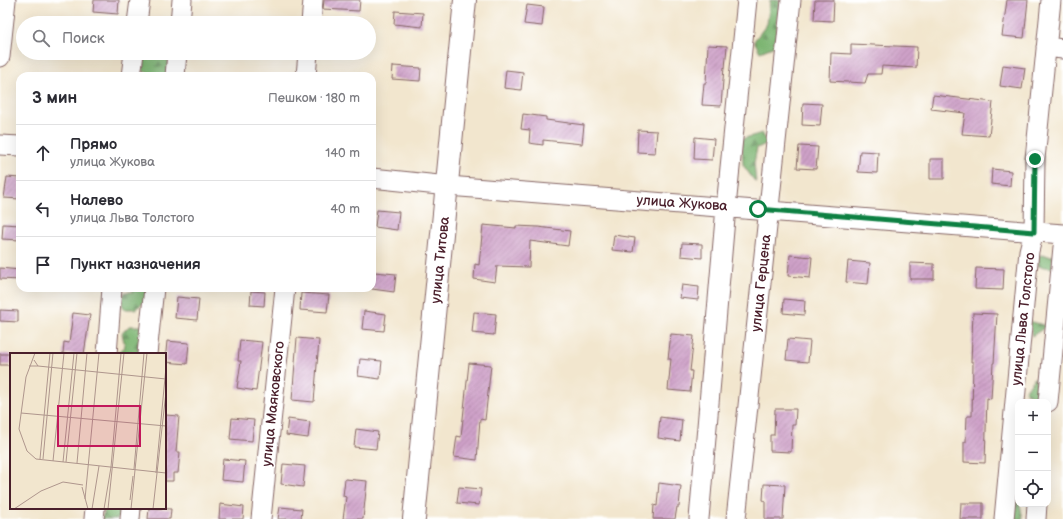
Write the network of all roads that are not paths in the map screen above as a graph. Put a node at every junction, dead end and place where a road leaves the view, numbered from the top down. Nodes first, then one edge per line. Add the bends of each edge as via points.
1 (6, 0) edge
2 (140, 0) edge
3 (182, 0) edge
4 (313, 0) edge
5 (465, 0) edge
6 (747, 0) edge
7 (791, 0) edge
8 (1051, 0) edge
9 (138, 16) edge
10 (181, 16) edge
11 (312, 16) edge
12 (1055, 48) edge
13 (0, 58) edge
14 (133, 60) edge
15 (176, 60) edge
16 (307, 60) edge
17 (132, 72) edge
18 (175, 72) edge
19 (306, 72) edge
20 (0, 145) edge
21 (16, 146) edge
22 (376, 178) edge
23 (448, 186) junction
24 (726, 207) junction
25 (769, 210) junction
26 (1034, 232) junction
27 (1063, 234) edge
28 (1063, 248) edge
29 (112, 292) edge
30 (154, 292) edge
31 (284, 292) edge
32 (106, 353) edge
33 (147, 353) edge
34 (1048, 399) edge
35 (1014, 468) edge
36 (1037, 507) edge
37 (95, 509) edge
38 (131, 509) edge
39 (94, 519) edge
40 (130, 519) edge
41 (261, 519) edge
42 (414, 519) edge
43 (699, 519) edge
44 (736, 519) edge
45 (1004, 519) edge
46 (1036, 519) edge

1 - 13 street
2 - 9 street
3 - 10 street
4 - 11 street
5 - 23 main road, улица Титова
6 - 24 street
7 - 25 street, улица Герцена
8 - 12 street, улица Льва Толстого
12 - 26 street, улица Льва Толстого via 1035,159
14 - 17 street
15 - 18 street
16 - 19 street
20 - 21 street
22 - 23 street, улица Жукова
23 - 24 street, улица Жукова
23 - 42 main road, улица Титова
24 - 25 street, улица Жукова
24 - 43 street
25 - 26 street, улица Жукова
25 - 44 street, улица Герцена
26 - 27 street, улица Жукова
26 - 35 street, улица Льва Толстого via 1029,251
28 - 34 street
29 - 32 street
30 - 33 street
31 - 41 street, улица Маяковского
35 - 45 street, улица Льва Толстого
36 - 46 street
37 - 39 street
38 - 40 street

